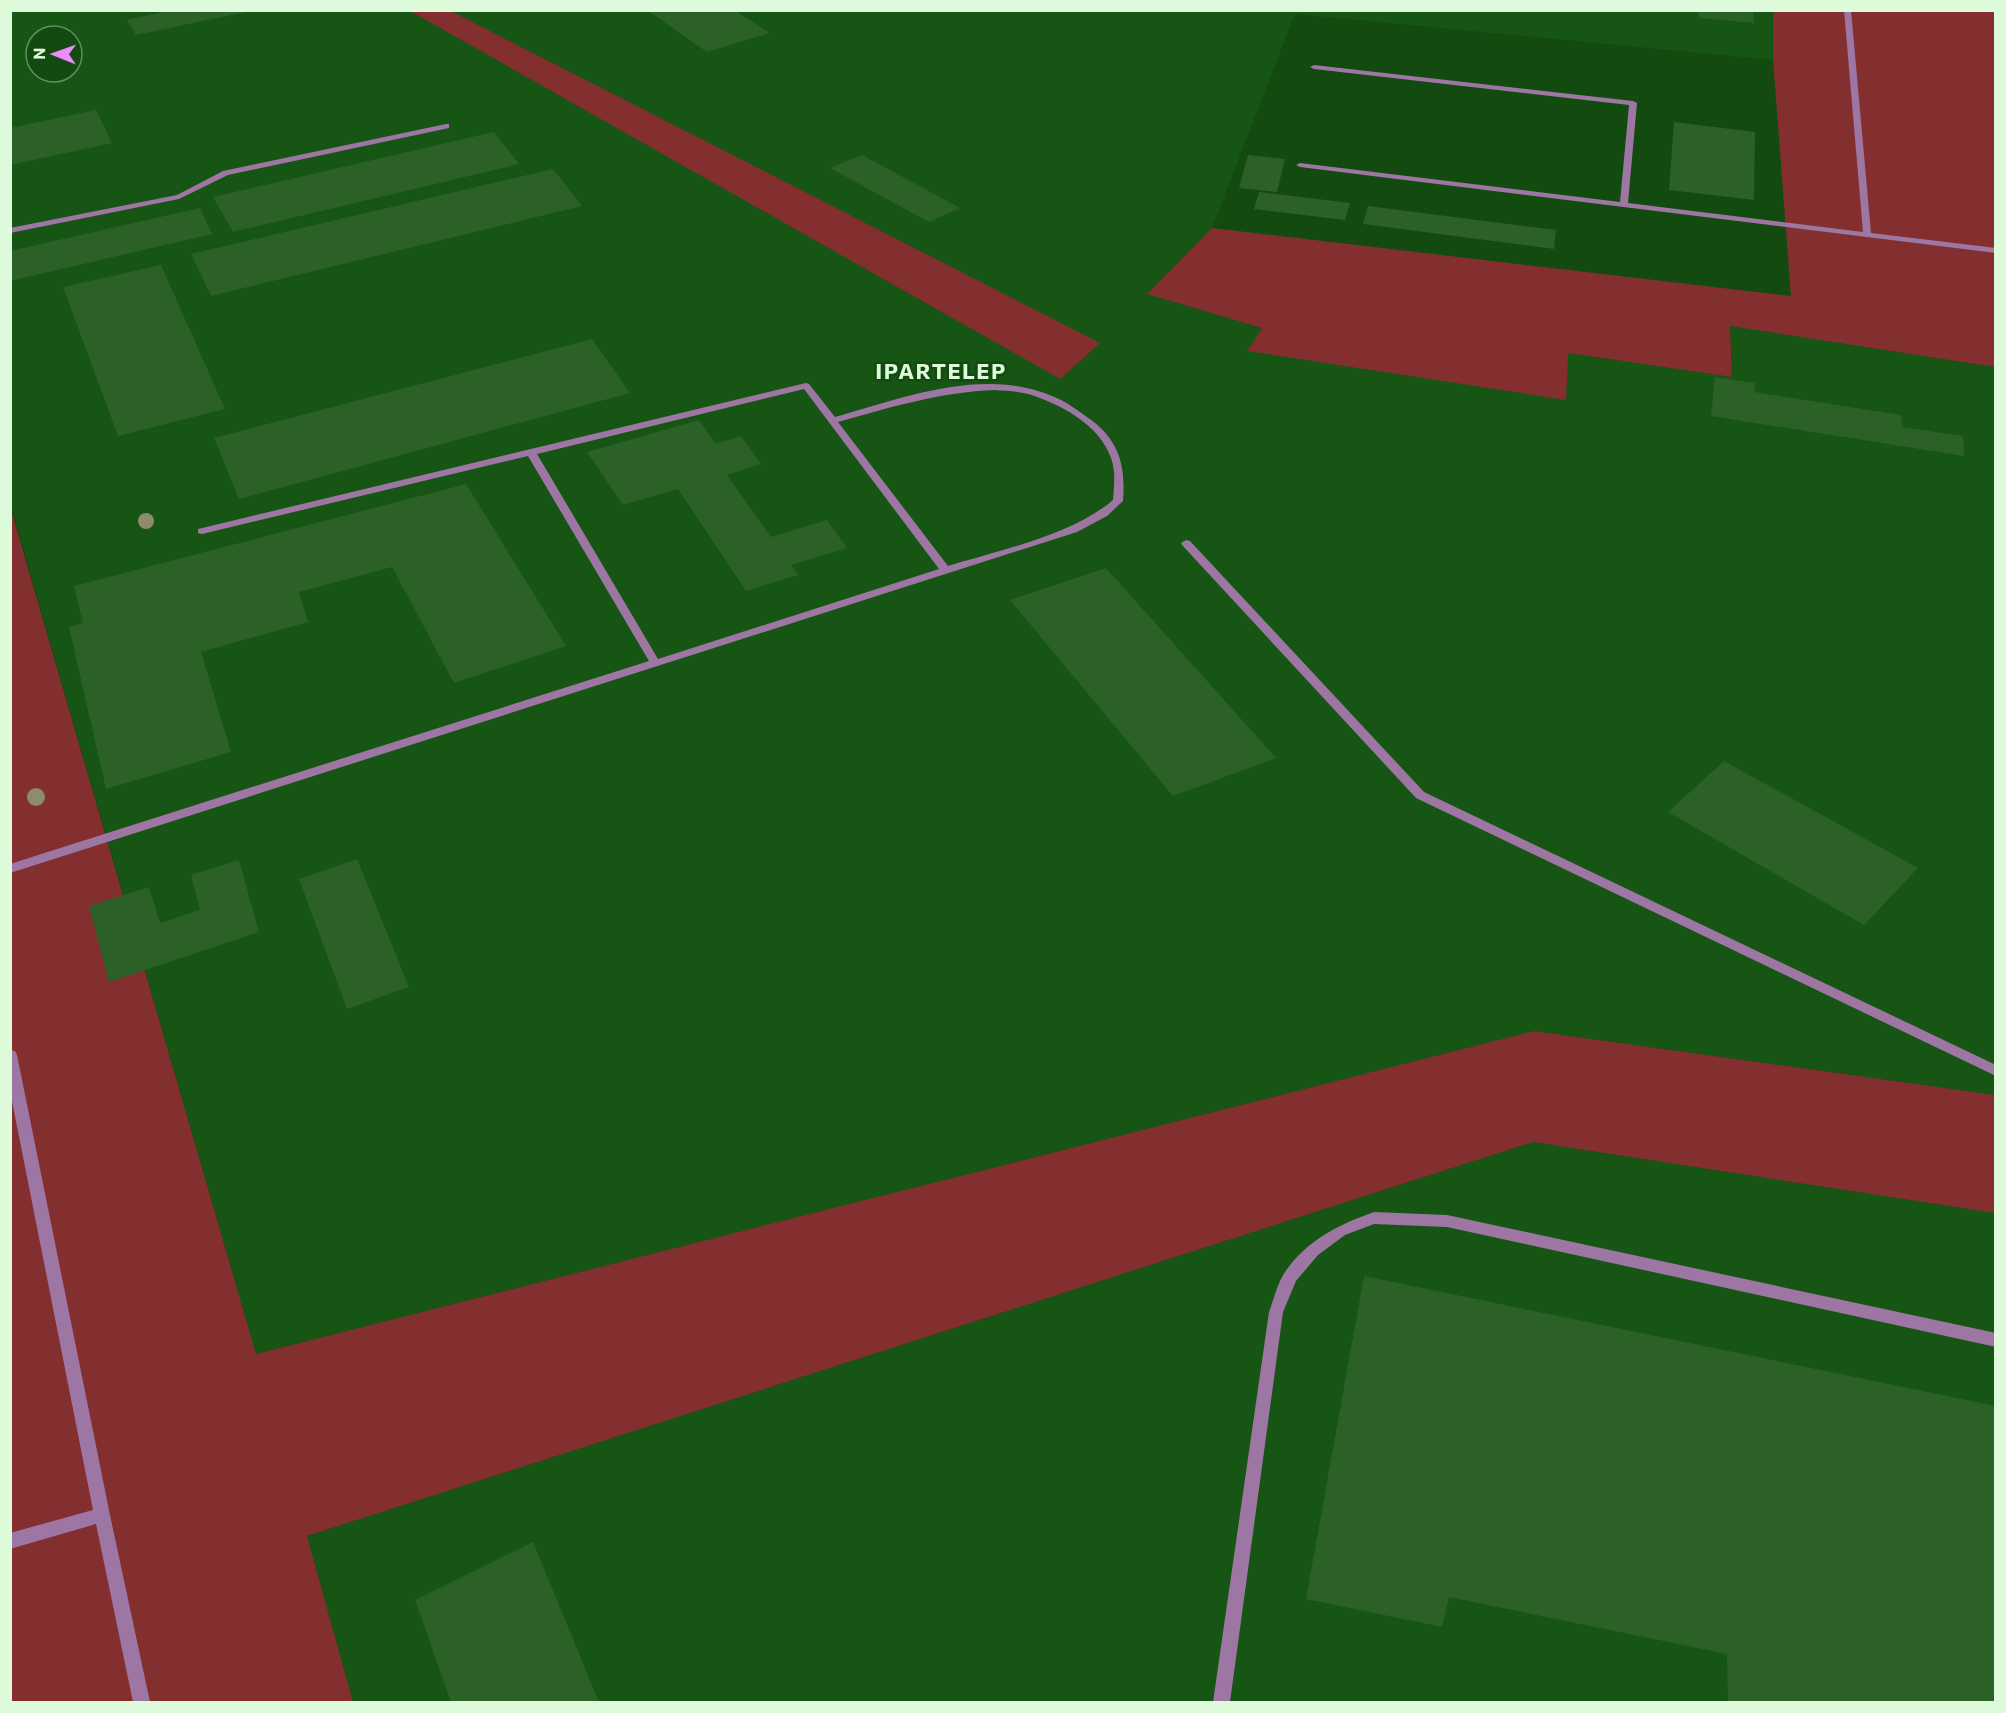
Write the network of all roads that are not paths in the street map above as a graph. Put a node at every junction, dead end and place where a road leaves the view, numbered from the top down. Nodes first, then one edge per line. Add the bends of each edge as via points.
1 (1847, 10) edge
2 (1314, 67) dead end
3 (446, 126) dead end
4 (1300, 165) dead end
5 (1624, 204) junction
6 (10, 231) edge
7 (1867, 234) junction
8 (1995, 251) edge
9 (832, 421) junction
10 (531, 452) junction
11 (202, 531) dead end
12 (1186, 543) dead end
13 (946, 571) junction
14 (656, 664) junction
15 (10, 869) edge
16 (10, 1055) edge
17 (1995, 1071) edge
18 (1995, 1340) edge
19 (102, 1515) junction
20 (10, 1541) edge
21 (142, 1702) edge
22 (1221, 1702) edge

1 - 7 street
2 - 5 street via 1633,103
3 - 6 street via 226,173 179,197
4 - 5 street
5 - 7 street
7 - 8 street
9 - 10 street via 806,386
9 - 13 street
9 - 13 street via 949,388 1002,387 1026,390 1075,411 1115,449 1121,475 1119,501 1103,514 1073,531
10 - 11 street
10 - 14 street
12 - 17 street via 1420,795
13 - 14 street
14 - 15 street
16 - 19 street
18 - 22 street via 1447,1221 1374,1218 1340,1231 1313,1251 1290,1277 1276,1312
19 - 20 street
19 - 21 street

